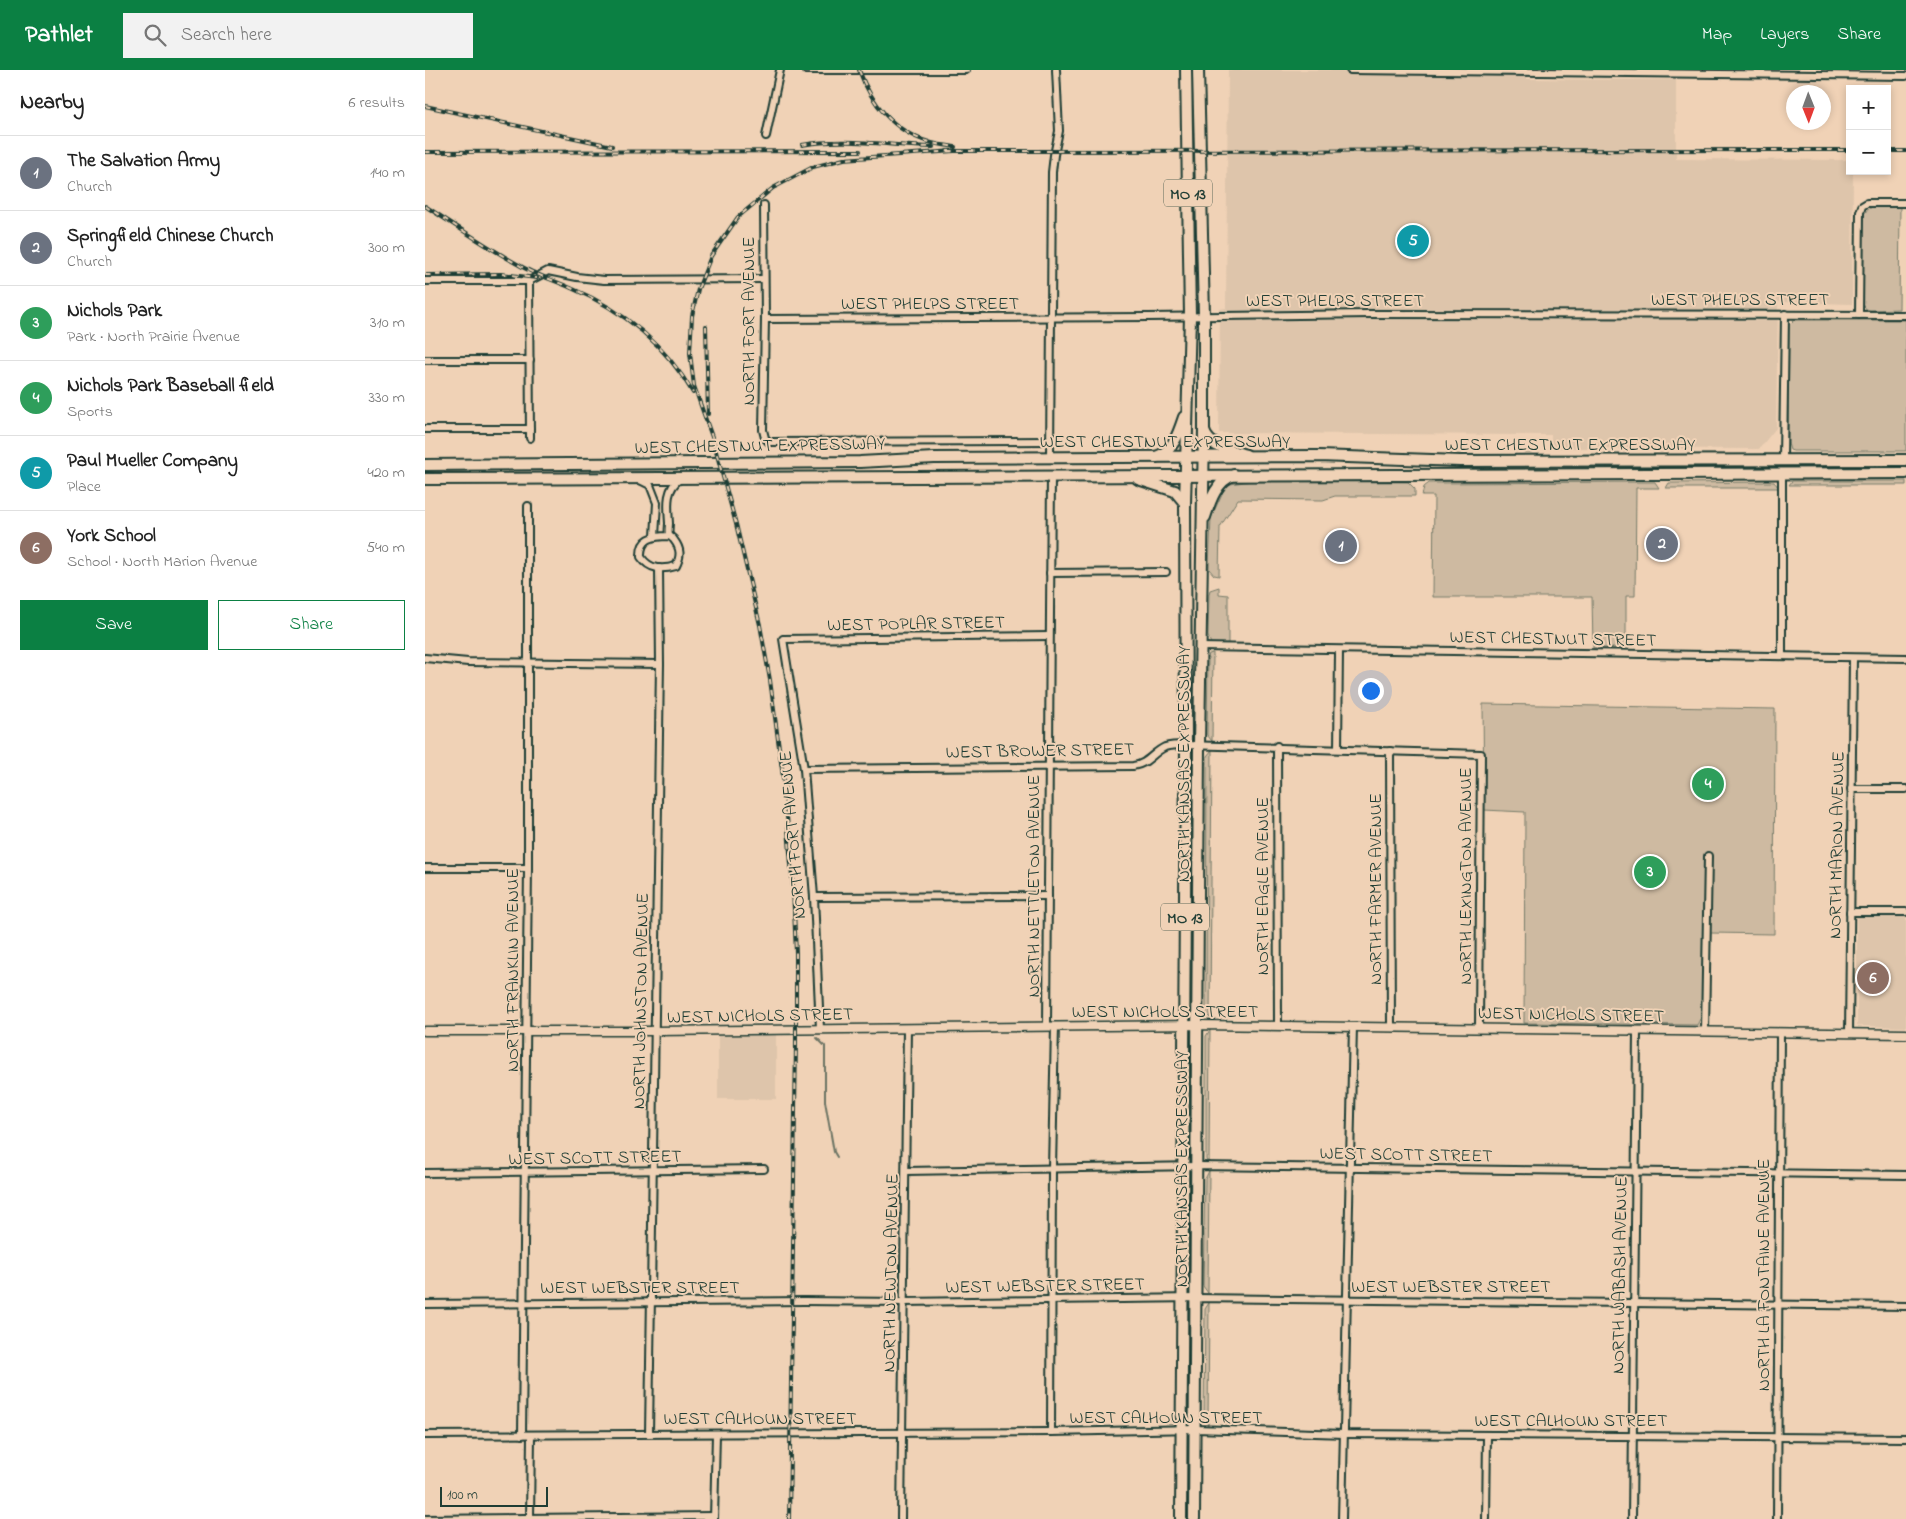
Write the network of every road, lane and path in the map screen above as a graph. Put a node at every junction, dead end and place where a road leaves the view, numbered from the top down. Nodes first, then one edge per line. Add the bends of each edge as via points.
1 (780, 70) edge
2 (806, 70) edge
3 (913, 70) edge
4 (966, 70) edge
5 (1056, 70) edge
6 (1186, 70) edge
7 (1198, 70) edge
8 (1350, 70) edge
9 (1536, 72) edge
10 (1902, 74) edge
11 (766, 136) dead end
12 (1906, 203) edge
13 (764, 205) dead end
14 (764, 279) junction
15 (425, 281) edge
16 (529, 281) junction
17 (1785, 314) junction
18 (1906, 314) edge
19 (1203, 315) junction
20 (1859, 315) junction
21 (1190, 316) junction
22 (1051, 318) junction
23 (765, 319) junction
24 (425, 360) edge
25 (530, 360) junction
26 (1188, 399) junction
27 (425, 428) edge
28 (1204, 429) junction
29 (530, 430) junction
30 (530, 438) dead end
31 (1050, 441) junction
32 (1251, 457) junction
33 (1050, 458) junction
34 (1147, 458) junction
35 (1186, 458) junction
36 (1203, 458) junction
37 (1783, 460) junction
38 (1906, 460) edge
39 (425, 465) edge
40 (1906, 473) edge
41 (1782, 474) junction
42 (1125, 475) junction
43 (1185, 475) junction
44 (1202, 475) junction
45 (1235, 475) junction
46 (684, 476) junction
47 (1051, 476) junction
48 (635, 477) junction
49 (425, 478) edge
50 (1185, 503) junction
51 (528, 506) dead end
52 (1202, 530) junction
53 (655, 536) junction
54 (669, 536) junction
55 (659, 568) junction
56 (1166, 572) dead end
57 (1050, 573) junction
58 (1049, 636) junction
59 (783, 639) joint
60 (1200, 647) junction
61 (1339, 651) junction
62 (1782, 656) junction
63 (425, 658) edge
64 (1853, 658) junction
65 (1906, 658) edge
66 (528, 663) junction
67 (660, 664) junction
68 (1186, 745) junction
69 (1199, 745) junction
70 (1277, 746) junction
71 (1338, 749) junction
72 (1390, 751) junction
73 (1481, 754) joint
74 (1049, 766) junction
75 (804, 769) junction
76 (1851, 789) junction
77 (1906, 790) edge
78 (1708, 856) dead end
79 (425, 868) edge
80 (528, 868) junction
81 (1048, 896) junction
82 (814, 897) junction
83 (1850, 912) junction
84 (1906, 912) edge
85 (1184, 1025) junction
86 (1198, 1025) junction
87 (1051, 1026) junction
88 (1278, 1026) junction
89 (1353, 1026) junction
90 (1391, 1027) junction
91 (907, 1028) junction
92 (1479, 1028) junction
93 (819, 1029) junction
94 (526, 1030) junction
95 (1637, 1030) junction
96 (425, 1031) edge
97 (655, 1031) junction
98 (1705, 1031) junction
99 (1780, 1032) junction
100 (1849, 1033) junction
101 (1906, 1034) edge
102 (1184, 1166) junction
103 (1197, 1166) junction
104 (1052, 1168) junction
105 (1351, 1168) junction
106 (764, 1169) dead end
107 (906, 1171) junction
108 (654, 1172) junction
109 (1635, 1172) junction
110 (425, 1173) edge
111 (525, 1173) junction
112 (1779, 1173) junction
113 (1906, 1175) edge
114 (1183, 1298) junction
115 (1196, 1298) junction
116 (1051, 1300) junction
117 (1347, 1300) junction
118 (904, 1302) junction
119 (1634, 1302) junction
120 (524, 1303) junction
121 (650, 1303) junction
122 (425, 1304) edge
123 (1777, 1304) junction
124 (1906, 1306) edge
125 (1183, 1429) junction
126 (1196, 1429) junction
127 (1051, 1432) junction
128 (903, 1433) junction
129 (649, 1434) junction
130 (717, 1434) junction
131 (1344, 1434) junction
132 (425, 1435) edge
133 (522, 1435) junction
134 (531, 1435) junction
135 (1487, 1435) junction
136 (1632, 1435) junction
137 (1777, 1437) junction
138 (1906, 1438) edge
139 (530, 1518) edge
140 (714, 1518) edge
141 (425, 1519) edge
142 (901, 1519) edge
143 (1181, 1519) edge
144 (1195, 1519) edge
145 (1341, 1519) edge
146 (1486, 1519) edge
147 (1632, 1519) edge
148 (1777, 1519) edge

1 - 11 street
2 - 3 street
3 - 4 street
5 - 22 street via 1059,131 1052,172
6 - 21 main road, NORTH KANSAS EXPRESSWAY / MO 13
7 - 19 main road, NORTH KANSAS EXPRESSWAY / MO 13
8 - 9 street
9 - 10 street
12 - 20 street via 1867,203 1862,206
13 - 14 street, NORTH FORT AVENUE
14 - 16 street via 605,280 548,271
14 - 23 street, NORTH FORT AVENUE
15 - 16 street
16 - 25 street
17 - 19 street, WEST PHELPS STREET
17 - 20 street, WEST PHELPS STREET
17 - 37 street
18 - 20 street, WEST PHELPS STREET
19 - 21 street, WEST PHELPS STREET
19 - 28 main road, NORTH KANSAS EXPRESSWAY / MO 13
21 - 22 street, WEST PHELPS STREET
21 - 26 main road, NORTH KANSAS EXPRESSWAY / MO 13
22 - 23 street, WEST PHELPS STREET
22 - 31 street
23 - 31 street, NORTH FORT AVENUE via 763,430 769,442
24 - 25 street
25 - 29 street
26 - 34 main road via 1171,446 1164,454
26 - 35 main road, NORTH KANSAS EXPRESSWAY / MO 13
27 - 29 street
28 - 32 main road via 1207,437 1216,444
28 - 36 main road, NORTH KANSAS EXPRESSWAY / MO 13
29 - 30 street
31 - 33 street
32 - 36 main road, WEST CHESTNUT EXPRESSWAY
32 - 37 main road, WEST CHESTNUT EXPRESSWAY via 1460,461
33 - 34 main road, WEST CHESTNUT EXPRESSWAY
33 - 39 main road, WEST CHESTNUT EXPRESSWAY
34 - 35 main road, WEST CHESTNUT EXPRESSWAY
35 - 36 main road, WEST CHESTNUT EXPRESSWAY
35 - 43 main road, NORTH KANSAS EXPRESSWAY / MO 13
36 - 44 main road, NORTH KANSAS EXPRESSWAY / MO 13
37 - 38 main road, WEST CHESTNUT EXPRESSWAY
40 - 41 main road, WEST CHESTNUT EXPRESSWAY
41 - 45 main road, WEST CHESTNUT EXPRESSWAY
41 - 62 street
42 - 43 main road, WEST CHESTNUT EXPRESSWAY
42 - 47 main road, WEST CHESTNUT EXPRESSWAY
42 - 50 main road via 1168,487
43 - 44 main road, WEST CHESTNUT EXPRESSWAY
43 - 50 main road, NORTH KANSAS EXPRESSWAY / MO 13
44 - 45 main road, WEST CHESTNUT EXPRESSWAY
44 - 52 main road, NORTH KANSAS EXPRESSWAY / MO 13
45 - 52 main road via 1216,489
46 - 47 main road, WEST CHESTNUT EXPRESSWAY
46 - 48 main road, WEST CHESTNUT EXPRESSWAY
46 - 54 street via 675,482 669,493
47 - 57 street, NORTH NETTLETON AVENUE
48 - 49 main road, WEST CHESTNUT EXPRESSWAY
48 - 53 street via 650,485 654,493 657,503
50 - 68 main road, NORTH KANSAS EXPRESSWAY / MO 13
51 - 66 street, NORTH FRANKLIN AVENUE
52 - 60 main road, NORTH KANSAS EXPRESSWAY / MO 13
53 - 54 street
53 - 55 street via 643,543 641,557 651,567
54 - 55 street via 678,546 679,561 676,566
55 - 67 street, NORTH JOHNSTON AVENUE
56 - 57 street
57 - 58 street, NORTH NETTLETON AVENUE
58 - 59 street, WEST POPLAR STREET
58 - 74 street, NORTH NETTLETON AVENUE
59 - 75 street, NORTH FORT AVENUE
60 - 61 street, WEST CHESTNUT STREET
60 - 69 main road, NORTH KANSAS EXPRESSWAY / MO 13
61 - 62 street, WEST CHESTNUT STREET
61 - 71 street
62 - 64 street, WEST CHESTNUT STREET
63 - 66 street
64 - 65 street, WEST CHESTNUT STREET
64 - 76 street, NORTH MARION AVENUE
66 - 67 street
66 - 80 street, NORTH FRANKLIN AVENUE
67 - 97 street, NORTH JOHNSTON AVENUE
68 - 69 street, WEST BROWER STREET
68 - 74 street, WEST BROWER STREET via 1167,746 1137,766
68 - 85 main road, NORTH KANSAS EXPRESSWAY / MO 13
69 - 70 street, WEST BROWER STREET
69 - 86 main road, NORTH KANSAS EXPRESSWAY / MO 13
70 - 71 street, WEST BROWER STREET
70 - 88 street, NORTH EAGLE AVENUE
71 - 72 street, WEST BROWER STREET
72 - 73 street, WEST BROWER STREET
72 - 90 street, NORTH FARMER AVENUE
73 - 92 street, NORTH LEXINGTON AVENUE
74 - 75 street, WEST BROWER STREET
74 - 81 street, NORTH NETTLETON AVENUE
75 - 82 street, NORTH FORT AVENUE
76 - 77 street
76 - 83 street, NORTH MARION AVENUE
78 - 98 street
79 - 80 street
80 - 94 street, NORTH FRANKLIN AVENUE
81 - 82 street
81 - 87 street, NORTH NETTLETON AVENUE
82 - 93 street, NORTH FORT AVENUE
83 - 84 street
83 - 100 street, NORTH MARION AVENUE
85 - 86 street, WEST NICHOLS STREET
85 - 87 street, WEST NICHOLS STREET
85 - 102 main road, NORTH KANSAS EXPRESSWAY / MO 13
86 - 88 street, WEST NICHOLS STREET
86 - 103 main road, NORTH KANSAS EXPRESSWAY / MO 13
87 - 91 street, WEST NICHOLS STREET
87 - 104 street, NORTH NETTLETON AVENUE
88 - 89 street, WEST NICHOLS STREET
89 - 90 street, WEST NICHOLS STREET
89 - 105 street
90 - 92 street, WEST NICHOLS STREET
91 - 93 street, WEST NICHOLS STREET
91 - 107 street, NORTH NEWTON AVENUE
92 - 95 street, WEST NICHOLS STREET
93 - 97 street, WEST NICHOLS STREET
94 - 96 street, WEST NICHOLS STREET
94 - 97 street, WEST NICHOLS STREET
94 - 111 street, NORTH FRANKLIN AVENUE
95 - 98 street, WEST NICHOLS STREET
95 - 109 street, NORTH WABASH AVENUE
97 - 108 street, NORTH JOHNSTON AVENUE
98 - 99 street, WEST NICHOLS STREET
99 - 100 street, WEST NICHOLS STREET
99 - 112 street, NORTH LA FONTAINE AVENUE
100 - 101 street, WEST NICHOLS STREET
102 - 103 street, WEST SCOTT STREET
102 - 104 street, WEST SCOTT STREET
102 - 114 main road, NORTH KANSAS EXPRESSWAY / MO 13
103 - 105 street, WEST SCOTT STREET
103 - 115 main road, NORTH KANSAS EXPRESSWAY / MO 13
104 - 107 street, WEST SCOTT STREET
104 - 116 street, NORTH NETTLETON AVENUE
105 - 109 street, WEST SCOTT STREET
105 - 117 street
106 - 108 street, WEST SCOTT STREET
107 - 118 street, NORTH NEWTON AVENUE
108 - 111 street, WEST SCOTT STREET
108 - 121 street, NORTH JOHNSTON AVENUE
109 - 112 street, WEST SCOTT STREET
109 - 119 street, NORTH WABASH AVENUE
110 - 111 street, WEST SCOTT STREET
111 - 120 street, NORTH FRANKLIN AVENUE
112 - 113 street, WEST SCOTT STREET
112 - 123 street, NORTH LA FONTAINE AVENUE
114 - 115 street, WEST WEBSTER STREET
114 - 116 street, WEST WEBSTER STREET
114 - 125 main road, NORTH KANSAS EXPRESSWAY / MO 13
115 - 117 street, WEST WEBSTER STREET
115 - 126 main road, NORTH KANSAS EXPRESSWAY / MO 13
116 - 118 street, WEST WEBSTER STREET
116 - 127 street, NORTH NETTLETON AVENUE
117 - 119 street, WEST WEBSTER STREET
117 - 131 street
118 - 121 street, WEST WEBSTER STREET
118 - 128 street, NORTH NEWTON AVENUE
119 - 123 street, WEST WEBSTER STREET
119 - 136 street, NORTH WABASH AVENUE
120 - 121 street, WEST WEBSTER STREET
120 - 122 street, WEST WEBSTER STREET
120 - 133 street, NORTH FRANKLIN AVENUE
121 - 129 street, NORTH JOHNSTON AVENUE
123 - 124 street, WEST WEBSTER STREET
123 - 137 street, NORTH LA FONTAINE AVENUE
125 - 126 street, WEST CALHOUN STREET
125 - 127 street, WEST CALHOUN STREET
125 - 143 main road, NORTH KANSAS EXPRESSWAY / MO 13
126 - 131 street, WEST CALHOUN STREET
126 - 144 main road, NORTH KANSAS EXPRESSWAY / MO 13
127 - 128 street, WEST CALHOUN STREET
128 - 130 street, WEST CALHOUN STREET
128 - 142 street, NORTH NEWTON AVENUE
129 - 130 street, WEST CALHOUN STREET
129 - 134 street, WEST CALHOUN STREET
130 - 140 street
131 - 135 street, WEST CALHOUN STREET
131 - 145 street
132 - 133 street, WEST CALHOUN STREET
133 - 134 street, WEST CALHOUN STREET
134 - 139 street
135 - 136 street, WEST CALHOUN STREET
135 - 146 street
136 - 137 street, WEST CALHOUN STREET
136 - 147 street, NORTH WABASH AVENUE
137 - 138 street, WEST CALHOUN STREET
137 - 148 street, NORTH LA FONTAINE AVENUE
139 - 140 street
139 - 141 street

